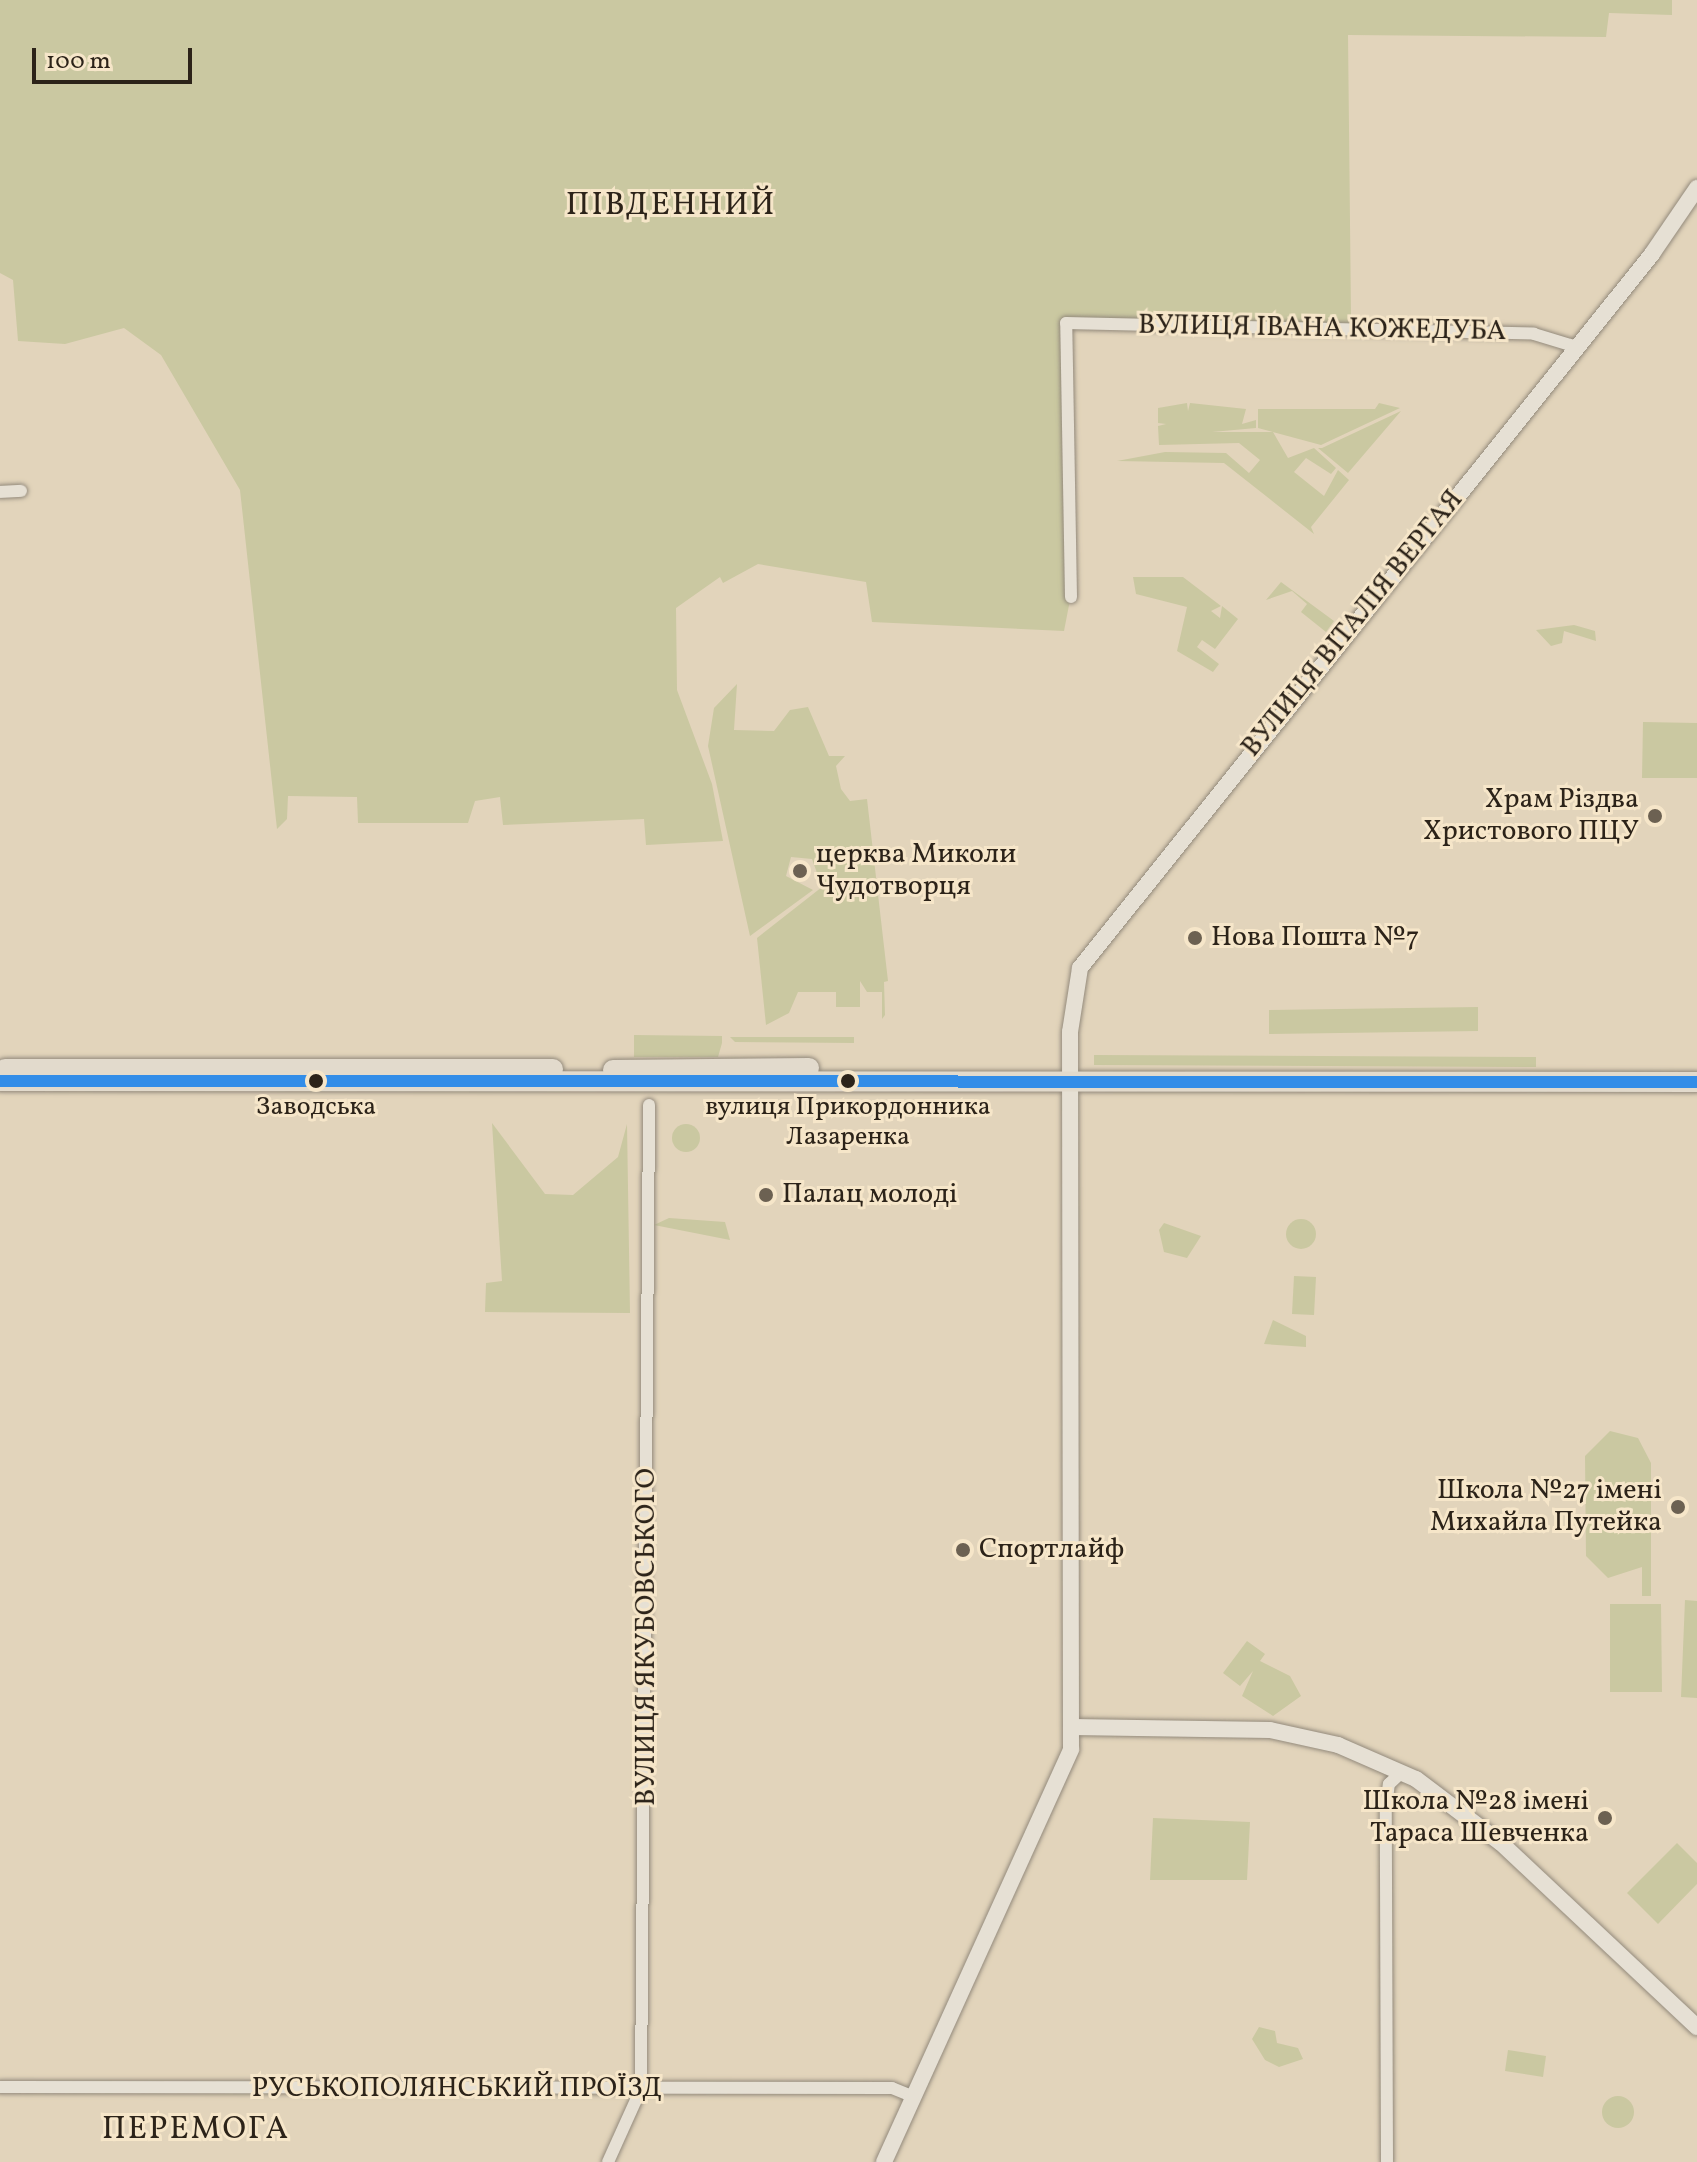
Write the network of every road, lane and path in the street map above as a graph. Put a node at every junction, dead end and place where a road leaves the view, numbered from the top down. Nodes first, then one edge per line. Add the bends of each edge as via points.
1 (1697, 188) edge
2 (1577, 347) junction
3 (21, 491) dead end
4 (0, 492) edge
5 (1071, 597) dead end
6 (0, 1069) edge
7 (1697, 1070) edge
8 (30, 1075) junction
9 (1070, 1077) junction
10 (0, 1081) edge
11 (1697, 1082) edge
12 (649, 1105) dead end
13 (1072, 1727) junction
14 (1401, 1773) junction
15 (1697, 2027) edge
16 (0, 2087) edge
17 (641, 2089) junction
18 (912, 2096) junction
19 (608, 2162) edge
20 (884, 2162) edge
21 (1387, 2162) edge

1 - 2 street, ВУЛИЦЯ ВІТАЛІЯ ВЕРГАЯ
2 - 5 street, ВУЛИЦЯ ІВАНА КОЖЕДУБА via 1534,334 1066,323
2 - 9 street, ВУЛИЦЯ ВІТАЛІЯ ВЕРГАЯ via 1086,957 1072,992
3 - 4 street
6 - 8 main road
7 - 9 main road
8 - 9 main road
8 - 10 main road
9 - 11 main road
9 - 13 street
12 - 17 street, ВУЛИЦЯ ЯКУБОВСЬКОГО
13 - 14 street via 1270,1730 1338,1745
13 - 18 street via 1063,1773
14 - 15 street via 1490,1833
14 - 21 street via 1389,1784 1386,1807
16 - 17 street, РУСЬКОПОЛЯНСЬКИЙ ПРОЇЗД
17 - 18 street, РУСЬКОПОЛЯНСЬКИЙ ПРОЇЗД via 892,2088
17 - 19 street, ВУЛИЦЯ ЯКУБОВСЬКОГО
18 - 20 street

